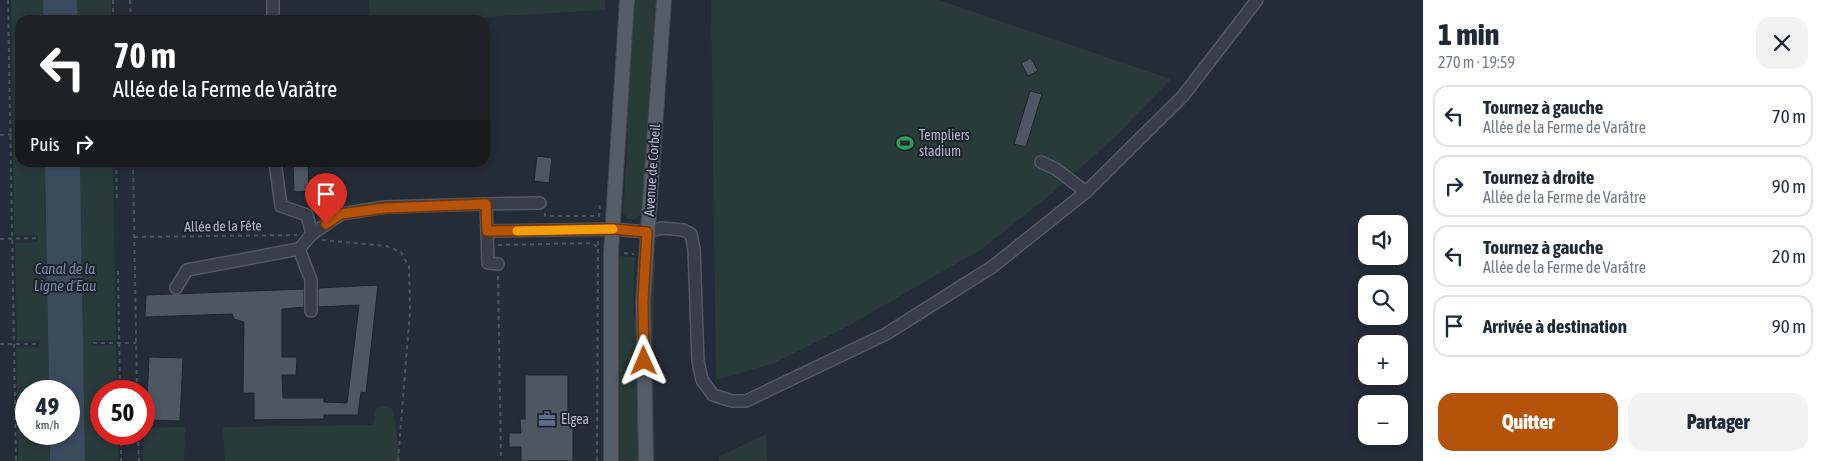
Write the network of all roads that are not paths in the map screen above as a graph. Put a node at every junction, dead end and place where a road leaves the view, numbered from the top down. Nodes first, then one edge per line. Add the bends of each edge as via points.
1 (273, 0) edge
2 (627, 0) edge
3 (664, 0) edge
4 (1257, 0) edge
5 (273, 15) edge
6 (1041, 162) dead end
7 (276, 167) edge
8 (1086, 192) junction
9 (540, 202) road end
10 (486, 204) junction
11 (613, 229) junction
12 (492, 231) junction
13 (647, 232) junction
14 (312, 234) junction
15 (299, 249) junction
16 (498, 264) road end
17 (176, 288) dead end
18 (311, 311) dead end
19 (611, 461) edge
20 (646, 461) edge

1 - 5 street
2 - 11 main road
3 - 13 main road, Avenue de Corbeil
4 - 8 street via 1183,96
6 - 8 street
7 - 14 street via 281,206 307,215
8 - 13 street via 992,267 886,334 746,401 732,401 713,395 702,380 698,361 691,234 662,228
9 - 10 street
10 - 12 street
10 - 14 street via 385,208 341,214
11 - 12 street
11 - 13 street
11 - 19 main road
12 - 16 street via 488,263
13 - 20 main road, Avenue de Corbeil via 643,301
14 - 15 street
15 - 17 street via 187,270
15 - 18 street via 311,280

